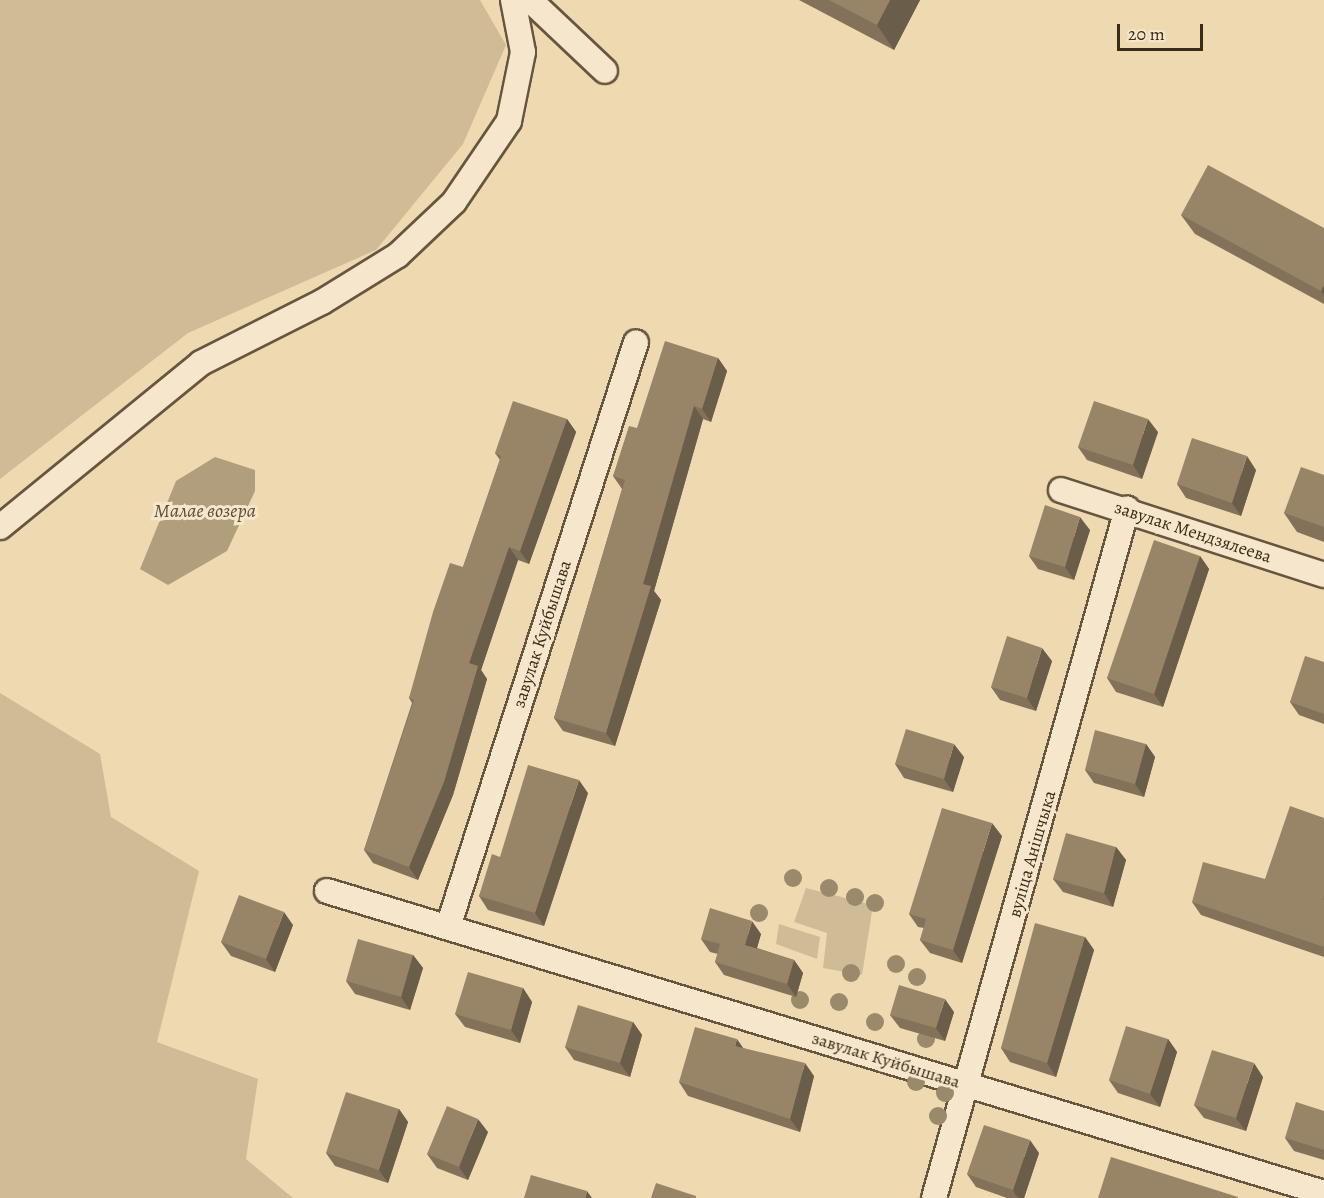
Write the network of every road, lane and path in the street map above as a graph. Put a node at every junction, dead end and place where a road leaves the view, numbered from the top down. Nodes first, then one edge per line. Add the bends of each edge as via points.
1 (513, 0) edge
2 (530, 0) edge
3 (605, 71) dead end
4 (636, 342) dead end
5 (1061, 490) dead end
6 (1127, 509) junction
7 (0, 527) edge
8 (1324, 575) edge
9 (327, 891) dead end
10 (447, 927) junction
11 (967, 1085) junction
12 (1324, 1193) edge
13 (934, 1198) edge

1 - 7 street via 524,52 509,121 454,202 398,255 322,302 201,363
2 - 3 street
4 - 10 street, завулак Куйбышава
5 - 6 street, завулак Мендзялеева
6 - 8 street, завулак Мендзялеева
6 - 11 street, вуліца Анішчыка
9 - 10 street, завулак Куйбышава
10 - 11 street, завулак Куйбышава
11 - 12 street, завулак Куйбышава
11 - 13 street, вуліца Анішчыка

